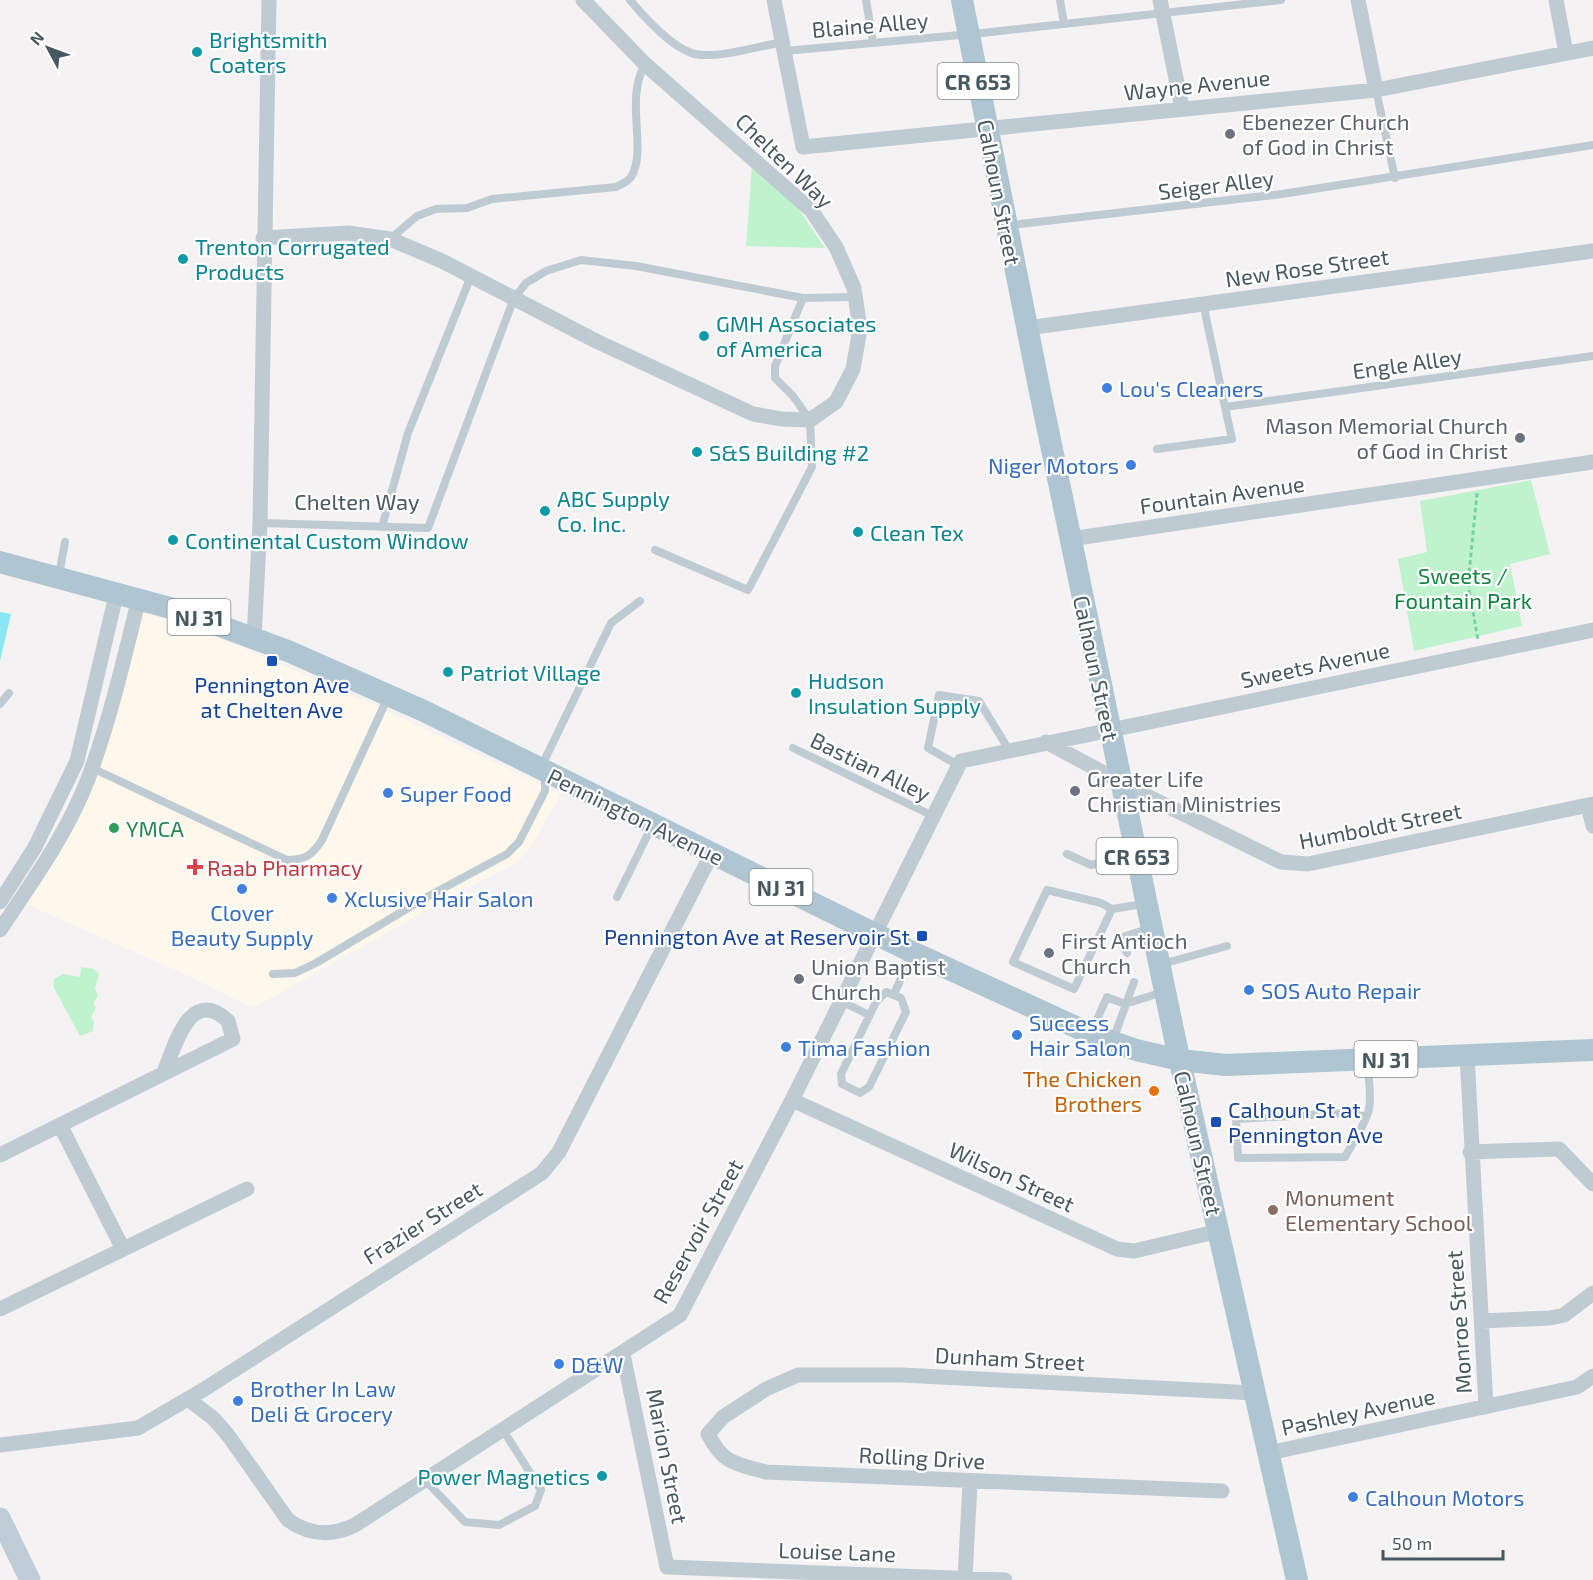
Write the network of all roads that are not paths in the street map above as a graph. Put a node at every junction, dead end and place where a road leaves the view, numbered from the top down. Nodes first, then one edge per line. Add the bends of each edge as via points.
1 (269, 0) edge
2 (583, 0) edge
3 (630, 0) edge
4 (774, 0) edge
5 (866, 0) edge
6 (962, 0) edge
7 (1060, 0) edge
8 (1276, 0) edge
9 (1358, 0) edge
10 (1556, 0) edge
11 (1161, 6) edge
12 (1064, 24) junction
13 (969, 33) junction
14 (873, 42) junction
15 (784, 46) junction
16 (1593, 48) edge
17 (1566, 53) junction
18 (645, 64) junction
19 (1376, 90) junction
20 (1182, 108) junction
21 (987, 129) junction
22 (1593, 145) edge
23 (1395, 178) junction
24 (1020, 224) dead end
25 (263, 238) junction
26 (390, 239) junction
27 (1593, 251) edge
28 (471, 276) junction
29 (855, 297) junction
30 (514, 298) junction
31 (802, 298) junction
32 (1203, 303) junction
33 (1028, 328) junction
34 (1593, 356) edge
35 (1225, 406) junction
36 (810, 420) junction
37 (1157, 449) dead end
38 (1593, 462) edge
39 (260, 523) junction
40 (382, 527) junction
41 (1071, 539) junction
42 (66, 542) dead end
43 (655, 550) dead end
44 (0, 562) edge
45 (59, 576) junction
46 (128, 595) junction
47 (640, 601) dead end
48 (1593, 630) edge
49 (254, 638) junction
50 (9, 693) dead end
51 (389, 695) junction
52 (0, 704) edge
53 (1110, 729) junction
54 (1046, 742) junction
55 (793, 748) dead end
56 (1009, 750) junction
57 (77, 761) junction
58 (958, 765) junction
59 (91, 768) junction
60 (544, 771) junction
61 (1121, 780) junction
62 (1591, 804) edge
63 (933, 816) junction
64 (653, 824) junction
65 (1593, 826) edge
66 (712, 853) junction
67 (1067, 854) dead end
68 (1136, 854) junction
69 (617, 897) dead end
70 (0, 902) edge
71 (1147, 903) junction
72 (1112, 909) junction
73 (1152, 927) junction
74 (0, 930) edge
75 (876, 934) junction
76 (1122, 945) junction
77 (1227, 946) dead end
78 (912, 952) junction
79 (1127, 953) dead end
80 (1117, 955) dead end
81 (1160, 964) junction
82 (273, 974) dead end
83 (1134, 982) dead end
84 (1166, 991) junction
85 (894, 994) junction
86 (841, 1001) junction
87 (1125, 1004) junction
88 (870, 1015) junction
89 (1091, 1034) junction
90 (1113, 1042) junction
91 (1593, 1050) edge
92 (1467, 1055) junction
93 (1180, 1059) junction
94 (1367, 1059) junction
95 (164, 1072) junction
96 (792, 1100) junction
97 (1366, 1117) junction
98 (60, 1125) junction
99 (1470, 1152) junction
100 (0, 1155) edge
101 (1593, 1184) edge
102 (247, 1189) dead end
103 (1220, 1231) junction
104 (123, 1249) junction
105 (1593, 1293) edge
106 (0, 1309) edge
107 (1481, 1321) junction
108 (623, 1354) junction
109 (1593, 1376) edge
110 (765, 1389) joint
111 (1255, 1393) junction
112 (188, 1399) junction
113 (1486, 1407) junction
114 (503, 1430) junction
115 (0, 1445) edge
116 (1269, 1453) junction
117 (424, 1479) junction
118 (970, 1483) junction
119 (1222, 1491) dead end
120 (0, 1518) edge
121 (667, 1567) joint
122 (965, 1578) junction
123 (30, 1580) edge
124 (1005, 1580) edge
125 (1297, 1580) edge

1 - 25 street
2 - 18 street, Chelten Way
3 - 15 lane, Blaine Alley via 685,51 709,55
4 - 15 street
5 - 14 lane
6 - 13 main road, Calhoun Street / CR 653
7 - 12 lane
8 - 11 lane, Blaine Alley
9 - 19 street
10 - 17 street
11 - 12 lane, Blaine Alley
11 - 20 street
12 - 13 lane, Blaine Alley
13 - 14 lane, Blaine Alley
13 - 21 main road, Calhoun Street / CR 653
14 - 15 lane, Blaine Alley
15 - 21 street, Wayne Avenue via 803,147
16 - 17 street, Wayne Avenue
17 - 19 street, Wayne Avenue
18 - 26 lane via 634,107 637,164 630,180 616,187 492,199 467,208 436,209 417,216
18 - 29 street, Chelten Way via 811,210 848,270
19 - 20 street, Wayne Avenue
19 - 23 lane
20 - 21 street, Wayne Avenue
21 - 33 main road, Calhoun Street / CR 653
22 - 23 lane, Seiger Alley
23 - 24 lane, Seiger Alley via 1282,195
25 - 26 street via 348,233
25 - 39 street
26 - 28 street
27 - 32 street, New Rose Street
28 - 30 street
28 - 40 lane via 408,433
29 - 31 lane
29 - 36 street, Chelten Way via 860,329 853,369 836,402
30 - 31 lane via 526,283 546,271 581,260 636,266
30 - 36 street via 753,414
30 - 40 lane, Chelten Way via 428,528
31 - 36 lane via 775,366 775,378 794,396
32 - 33 street, New Rose Street
32 - 35 lane
33 - 41 main road, Calhoun Street / CR 653
34 - 35 lane, Engle Alley
35 - 37 lane via 1232,439
36 - 43 lane via 812,467 748,590
38 - 41 street, Fountain Avenue
39 - 40 lane, Chelten Way
39 - 49 street
41 - 53 main road, Calhoun Street / CR 653
42 - 45 lane
44 - 45 main road, Pennington Avenue / NJ 31
45 - 46 main road, Pennington Avenue / NJ 31
46 - 49 main road, Pennington Avenue / NJ 31
46 - 57 street
46 - 59 street via 113,702
47 - 60 lane via 611,623 545,759
48 - 53 street, Sweets Avenue
49 - 51 main road, Pennington Avenue / NJ 31
50 - 52 lane
51 - 59 lane via 322,840 313,854 302,860 287,860
51 - 60 main road, Pennington Avenue / NJ 31
53 - 54 street, Sweets Avenue
53 - 61 main road, Calhoun Street / CR 653
54 - 56 street
54 - 61 street, Humboldt Street
55 - 63 lane, Bastian Alley
56 - 58 street via 968,758
56 - 58 lane via 979,701 939,695 928,748
57 - 59 lane
57 - 70 street via 35,847
58 - 63 street, Reservoir Street
59 - 74 street via 61,835
60 - 64 main road, Pennington Avenue / NJ 31
60 - 82 lane via 541,802 519,842 507,854 316,963 295,973
61 - 62 street, Humboldt Street via 1292,865
61 - 68 main road, Calhoun Street / CR 653
62 - 65 street
63 - 75 street, Reservoir Street
64 - 66 main road, Pennington Avenue / NJ 31
64 - 69 lane
66 - 75 main road, Pennington Avenue / NJ 31
66 - 112 street, Frazier Street via 559,1152 542,1173
67 - 68 lane via 1091,866
68 - 71 main road, Calhoun Street / CR 653
71 - 72 lane
71 - 73 main road, Calhoun Street / CR 653
72 - 72 lane via 1047,890 1013,962 1074,989
73 - 76 lane via 1122,937
73 - 81 main road, Calhoun Street / CR 653
75 - 78 main road, Pennington Avenue / NJ 31
75 - 86 street, Reservoir Street
76 - 79 lane
76 - 80 lane
77 - 81 lane
78 - 85 lane
78 - 89 main road, Pennington Avenue / NJ 31
81 - 84 main road, Calhoun Street / CR 653
83 - 87 lane via 1126,988
84 - 87 lane
84 - 93 main road, Calhoun Street / CR 653
85 - 88 lane via 882,993
85 - 88 lane via 904,1002 906,1012 868,1087 860,1093 840,1080
86 - 88 lane
86 - 96 street, Reservoir Street
87 - 89 lane via 1107,997
87 - 90 lane
89 - 90 main road, Pennington Avenue / NJ 31
90 - 93 main road, Pennington Avenue / NJ 31
91 - 92 main road, Pennington Avenue / NJ 31
92 - 94 main road, Pennington Avenue / NJ 31
92 - 99 street, Monroe Street
93 - 94 main road, Pennington Avenue / NJ 31 via 1226,1065
93 - 103 main road, Calhoun Street / CR 653
94 - 97 lane
95 - 95 street via 232,1039 228,1021 212,1011 190,1016 182,1025
95 - 98 street
96 - 103 street, Wilson Street via 1117,1249 1134,1251
96 - 108 street, Reservoir Street via 684,1309 673,1322
97 - 97 lane via 1346,1157 1238,1158 1236,1119 1348,1113
98 - 100 street
98 - 104 street
99 - 101 street via 1559,1149
99 - 107 street, Monroe Street
102 - 104 street
103 - 111 main road, Calhoun Street / CR 653
104 - 106 street
105 - 107 street via 1564,1315
107 - 113 street, Monroe Street
108 - 114 street, Reservoir Street
108 - 121 street, Marion Street
109 - 113 street, Pashley Avenue via 1578,1387
110 - 111 street, Dunham Street via 798,1375 902,1375
110 - 118 street, Rolling Drive via 723,1417 708,1434 717,1452 734,1464 766,1472
111 - 116 main road, Calhoun Street / CR 653
112 - 115 street, Frazier Street via 138,1428
112 - 117 street, Reservoir Street via 228,1435 283,1516 299,1528 336,1533 347,1529
113 - 116 street, Pashley Avenue
114 - 117 street, Reservoir Street
114 - 117 lane via 541,1490 535,1506 499,1525 465,1522
116 - 125 main road, Calhoun Street / CR 653
118 - 119 street, Rolling Drive
118 - 122 street
120 - 123 street
121 - 122 street, Louise Lane
122 - 124 street, Louise Lane

